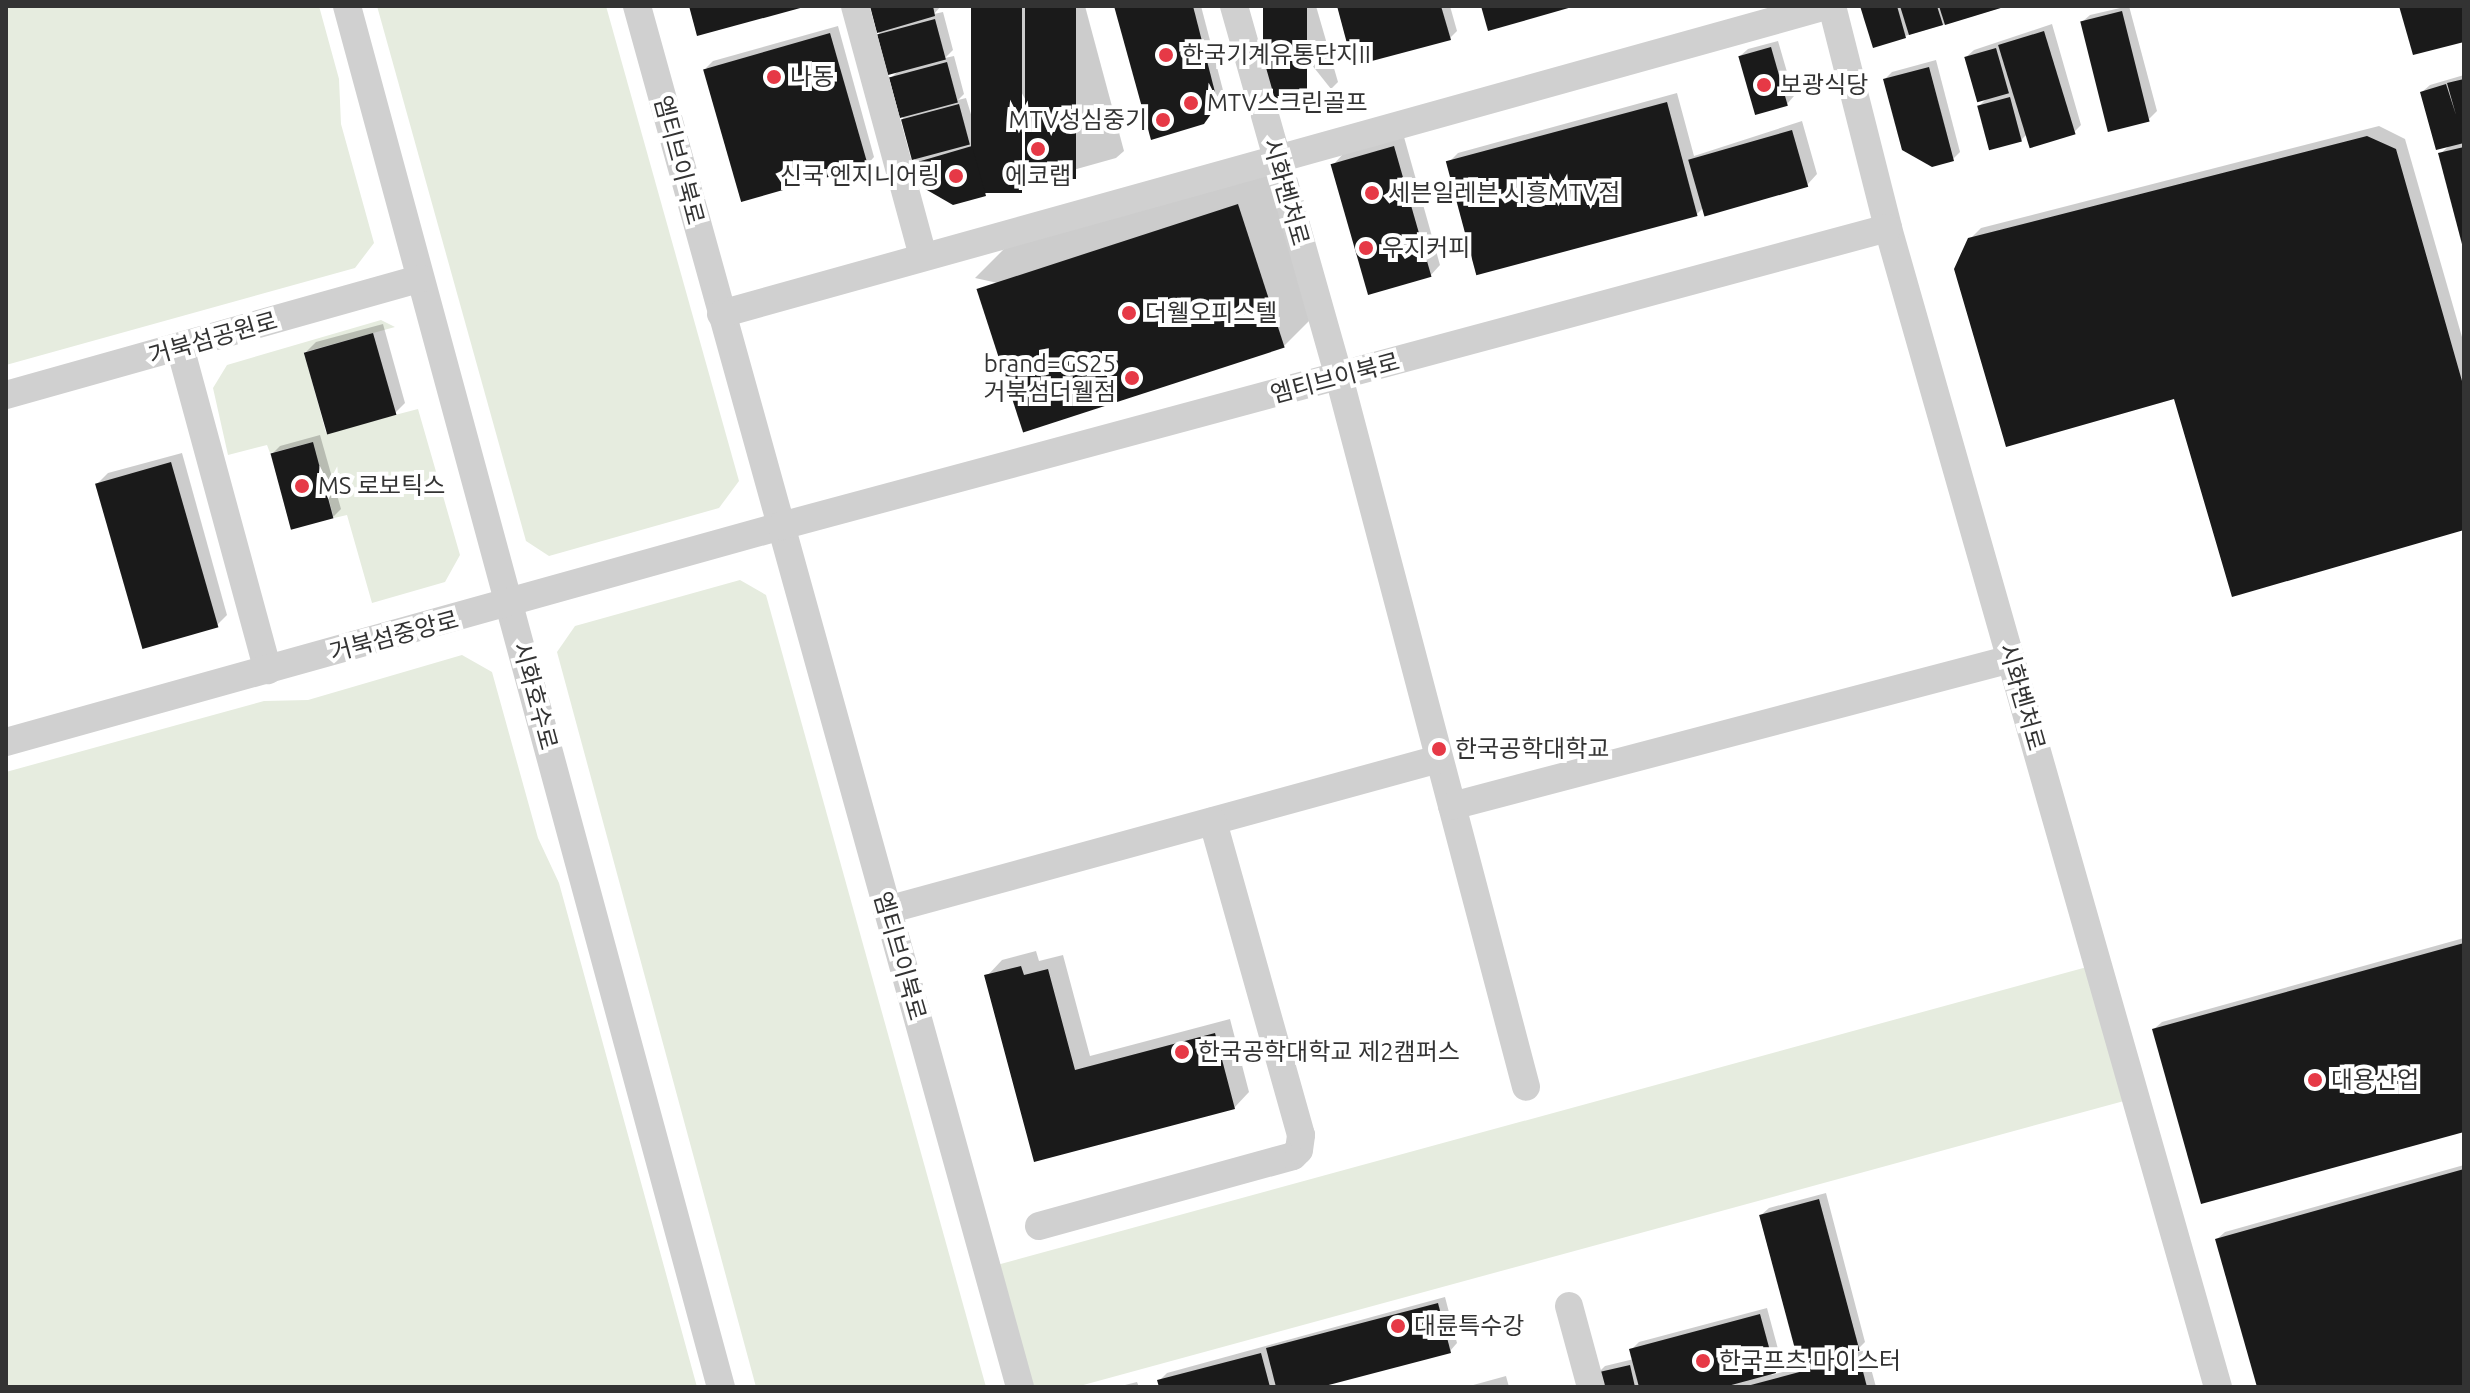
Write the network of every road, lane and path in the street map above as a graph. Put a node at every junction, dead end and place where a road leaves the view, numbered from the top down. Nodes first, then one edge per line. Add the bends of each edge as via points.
1 (347, 6) edge
2 (637, 6) edge
3 (855, 6) edge
4 (1234, 6) edge
5 (1826, 6) edge
6 (1832, 6) edge
7 (1277, 163) junction
8 (1888, 228) junction
9 (923, 256) junction
10 (420, 279) junction
11 (721, 314) junction
12 (180, 347) junction
13 (1339, 377) junction
14 (6, 395) edge
15 (781, 526) junction
16 (510, 602) junction
17 (2011, 659) junction
18 (268, 670) junction
19 (6, 742) edge
20 (1439, 759) junction
21 (1452, 806) junction
22 (1213, 821) junction
23 (887, 910) junction
24 (1526, 1087) dead end
25 (1039, 1226) dead end
26 (1569, 1306) dead end
27 (721, 1387) edge
28 (1020, 1387) edge
29 (1591, 1387) edge
30 (2218, 1387) edge

1 - 10 street, 시화호수로
2 - 11 street, 엠티브이북로
3 - 9 street
4 - 7 street, 시화벤처로
5 - 7 street
6 - 8 street, 시화벤처로
7 - 9 street
7 - 13 street, 시화벤처로
8 - 13 street, 엠티브이북로
8 - 17 street, 시화벤처로
9 - 11 street
10 - 12 street, 거북섬공원로
10 - 16 street, 시화호수로
11 - 15 street, 엠티브이북로
12 - 14 street, 거북섬공원로
12 - 18 street
13 - 15 street, 엠티브이북로
13 - 20 street, 시화벤처로
15 - 16 street, 거북섬중앙로
15 - 23 street, 엠티브이북로
16 - 18 street, 거북섬중앙로
16 - 27 street, 시화호수로
17 - 21 street
17 - 30 street, 시화벤처로
18 - 19 street, 거북섬중앙로
20 - 21 street, 시화벤처로
20 - 22 street
21 - 24 street, 시화벤처로
22 - 23 street
22 - 25 street via 1301,1135 1299,1150 1293,1156
23 - 28 street, 엠티브이북로
26 - 29 street

